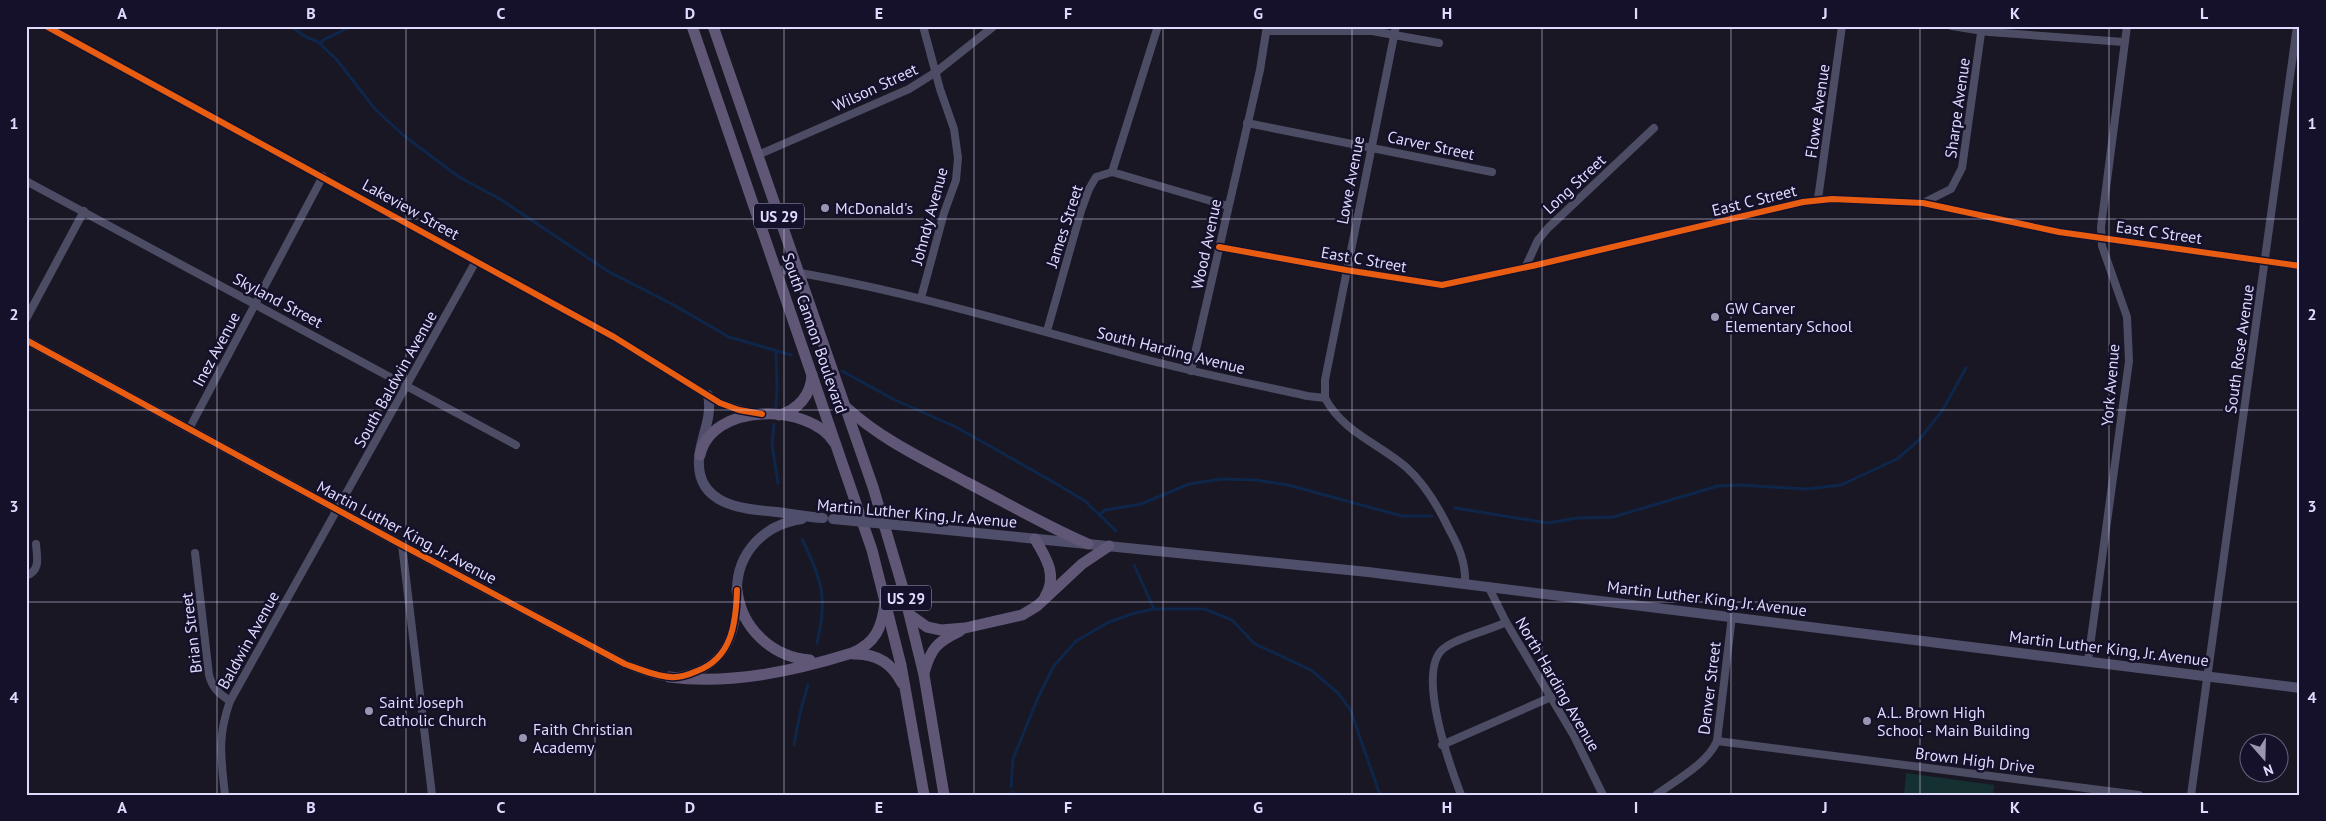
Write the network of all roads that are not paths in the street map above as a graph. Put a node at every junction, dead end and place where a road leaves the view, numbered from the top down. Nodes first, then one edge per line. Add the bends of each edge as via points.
1 (46, 26) edge
2 (692, 26) edge
3 (713, 26) edge
4 (923, 26) edge
5 (994, 26) edge
6 (1158, 26) edge
7 (1842, 26) edge
8 (1952, 26) edge
9 (2127, 26) edge
10 (2297, 26) edge
11 (1267, 28) edge
12 (1982, 28) edge
13 (1396, 30) edge
14 (2124, 42) junction
15 (1439, 43) dead end
16 (936, 72) junction
17 (1247, 123) junction
18 (1654, 128) dead end
19 (1371, 147) junction
20 (758, 155) junction
21 (1112, 172) junction
22 (1492, 172) dead end
23 (323, 176) junction
24 (26, 181) edge
25 (1818, 199) junction
26 (1923, 203) junction
27 (1228, 206) junction
28 (84, 211) junction
29 (2101, 238) junction
30 (1220, 247) junction
31 (476, 261) junction
32 (2265, 261) junction
33 (2300, 266) edge
34 (1524, 268) junction
35 (776, 269) junction
36 (1346, 270) junction
37 (798, 273) junction
38 (921, 298) junction
39 (255, 303) junction
40 (26, 319) edge
41 (1046, 332) junction
42 (26, 340) edge
43 (1191, 371) junction
44 (812, 373) junction
45 (407, 385) junction
46 (708, 395) junction
47 (1325, 398) junction
48 (845, 406) junction
49 (762, 414) junction
50 (777, 416) junction
51 (189, 429) junction
52 (516, 445) dead end
53 (840, 454) junction
54 (700, 455) junction
55 (337, 510) junction
56 (828, 519) junction
57 (1035, 539) junction
58 (36, 544) dead end
59 (1088, 544) junction
60 (402, 545) junction
61 (1109, 546) junction
62 (195, 553) dead end
63 (26, 576) edge
64 (1465, 584) junction
65 (1488, 586) junction
66 (737, 590) junction
67 (884, 594) junction
68 (1042, 600) junction
69 (910, 615) junction
70 (1732, 616) junction
71 (1506, 622) junction
72 (965, 628) junction
73 (844, 655) junction
74 (822, 660) junction
75 (2088, 661) junction
76 (924, 675) junction
77 (2207, 676) junction
78 (669, 677) junction
79 (2300, 688) edge
80 (1551, 697) junction
81 (230, 701) junction
82 (908, 702) junction
83 (1717, 741) junction
84 (1442, 745) junction
85 (225, 795) edge
86 (432, 795) edge
87 (924, 795) edge
88 (944, 795) edge
89 (1461, 795) edge
90 (1603, 795) edge
91 (1656, 795) edge
92 (2139, 795) edge
93 (2191, 795) edge

1 - 23 street, Lakeview Street
2 - 35 main road, South Cannon Boulevard / US 29
3 - 20 main road, South Cannon Boulevard / US 29
4 - 16 street, Johndy Avenue
5 - 16 street, Wilson Street
6 - 21 street
7 - 25 street, Flowe Avenue
8 - 12 street
9 - 14 street, York Avenue
10 - 32 street, South Rose Avenue
11 - 13 street
11 - 17 street, Wood Avenue
12 - 14 street
12 - 26 street, Sharpe Avenue via 1962,168 1951,189
13 - 15 street
13 - 19 street, Lowe Avenue
14 - 29 street, York Avenue
16 - 20 street, Wilson Street via 910,89
16 - 38 street, Johndy Avenue via 954,129 958,158 956,180
17 - 19 street, Carver Street
17 - 27 street, Wood Avenue
18 - 34 street, Long Street via 1548,228 1534,246
19 - 22 street, Carver Street
19 - 36 street, Lowe Avenue
20 - 37 main road, South Cannon Boulevard / US 29
21 - 27 street
21 - 41 street, James Street via 1096,177 1089,189
23 - 31 street, Lakeview Street
23 - 39 street, Inez Avenue
24 - 28 street, Skyland Street
25 - 26 street, East C Street
25 - 34 street, East C Street
26 - 29 street, East C Street
27 - 30 street, Wood Avenue
28 - 39 street, Skyland Street
28 - 40 street
29 - 32 street, East C Street
29 - 75 street, York Avenue via 2127,317 2128,361
30 - 36 street, East C Street
30 - 43 street, Wood Avenue
31 - 45 street, South Baldwin Avenue
31 - 46 street, Lakeview Street via 614,337
32 - 33 street, East C Street
32 - 77 street, South Rose Avenue
34 - 36 street, East C Street via 1442,284
35 - 37 street, South Harding Avenue
35 - 44 main road, South Cannon Boulevard / US 29
36 - 47 street, Lowe Avenue via 1324,380
37 - 38 street, South Harding Avenue
37 - 48 main road, South Cannon Boulevard / US 29
38 - 41 street, South Harding Avenue
39 - 45 street, Skyland Street
39 - 51 street, Inez Avenue
41 - 43 street, South Harding Avenue
42 - 51 street, Martin Luther King, Jr. Avenue
43 - 47 street, South Harding Avenue
44 - 50 main road via 811,386 802,402
44 - 53 main road, South Cannon Boulevard / US 29
45 - 52 street, Skyland Street
45 - 55 street, South Baldwin Avenue
46 - 49 street, Lakeview Street via 736,409
46 - 54 main road via 709,413
47 - 64 street via 1344,423 1405,466 1426,488 1460,550
48 - 59 main road via 895,444
48 - 69 main road, US 29 via 873,486
49 - 50 main road
49 - 54 main road via 724,422 707,438
50 - 53 main road via 819,428 830,436
51 - 55 street, Martin Luther King, Jr. Avenue
53 - 67 main road, South Cannon Boulevard / US 29
54 - 56 main road via 704,484 722,501 743,508
55 - 60 street, Martin Luther King, Jr. Avenue
55 - 81 street, Baldwin Avenue
56 - 57 main road, Martin Luther King, Jr. Avenue, bridge
56 - 66 main road, Martin Luther King, Jr. Avenue via 786,522 762,535 743,560
57 - 59 main road, Martin Luther King, Jr. Avenue
57 - 68 main road via 1047,559 1051,576
58 - 63 street via 37,566 34,573
59 - 61 main road, Martin Luther King, Jr. Avenue
60 - 78 street, Martin Luther King, Jr. Avenue via 625,664
60 - 86 street
61 - 64 main road, Martin Luther King, Jr. Avenue
61 - 68 main road via 1082,564
62 - 81 street, Brian Street via 211,682
64 - 65 main road, Martin Luther King, Jr. Avenue
65 - 70 main road, Martin Luther King, Jr. Avenue
65 - 71 street, North Harding Avenue
66 - 74 main road via 749,623 765,643 790,657
66 - 78 street, Martin Luther King, Jr. Avenue via 735,626 722,653 698,671
67 - 73 main road via 877,635 866,646
67 - 82 main road, US 29
68 - 72 main road via 1022,615
69 - 72 main road via 933,629
69 - 76 main road, US 29
70 - 75 main road, Martin Luther King, Jr. Avenue
70 - 83 street, Denver Street
71 - 80 street, North Harding Avenue
71 - 84 street via 1450,644 1437,655 1433,664 1433,680
72 - 76 main road via 937,644 928,658
73 - 74 main road
73 - 82 main road via 866,654 884,661 898,676
74 - 78 main road via 726,679
75 - 77 main road, Martin Luther King, Jr. Avenue
76 - 88 main road, US 29
77 - 79 main road, Martin Luther King, Jr. Avenue
77 - 93 street, South Rose Avenue
80 - 84 street
80 - 90 street, North Harding Avenue
81 - 85 street, Baldwin Avenue via 220,738
82 - 87 main road, US 29
83 - 91 street, Denver Street via 1713,750 1700,762
83 - 92 street, Brown High Drive
84 - 89 street

